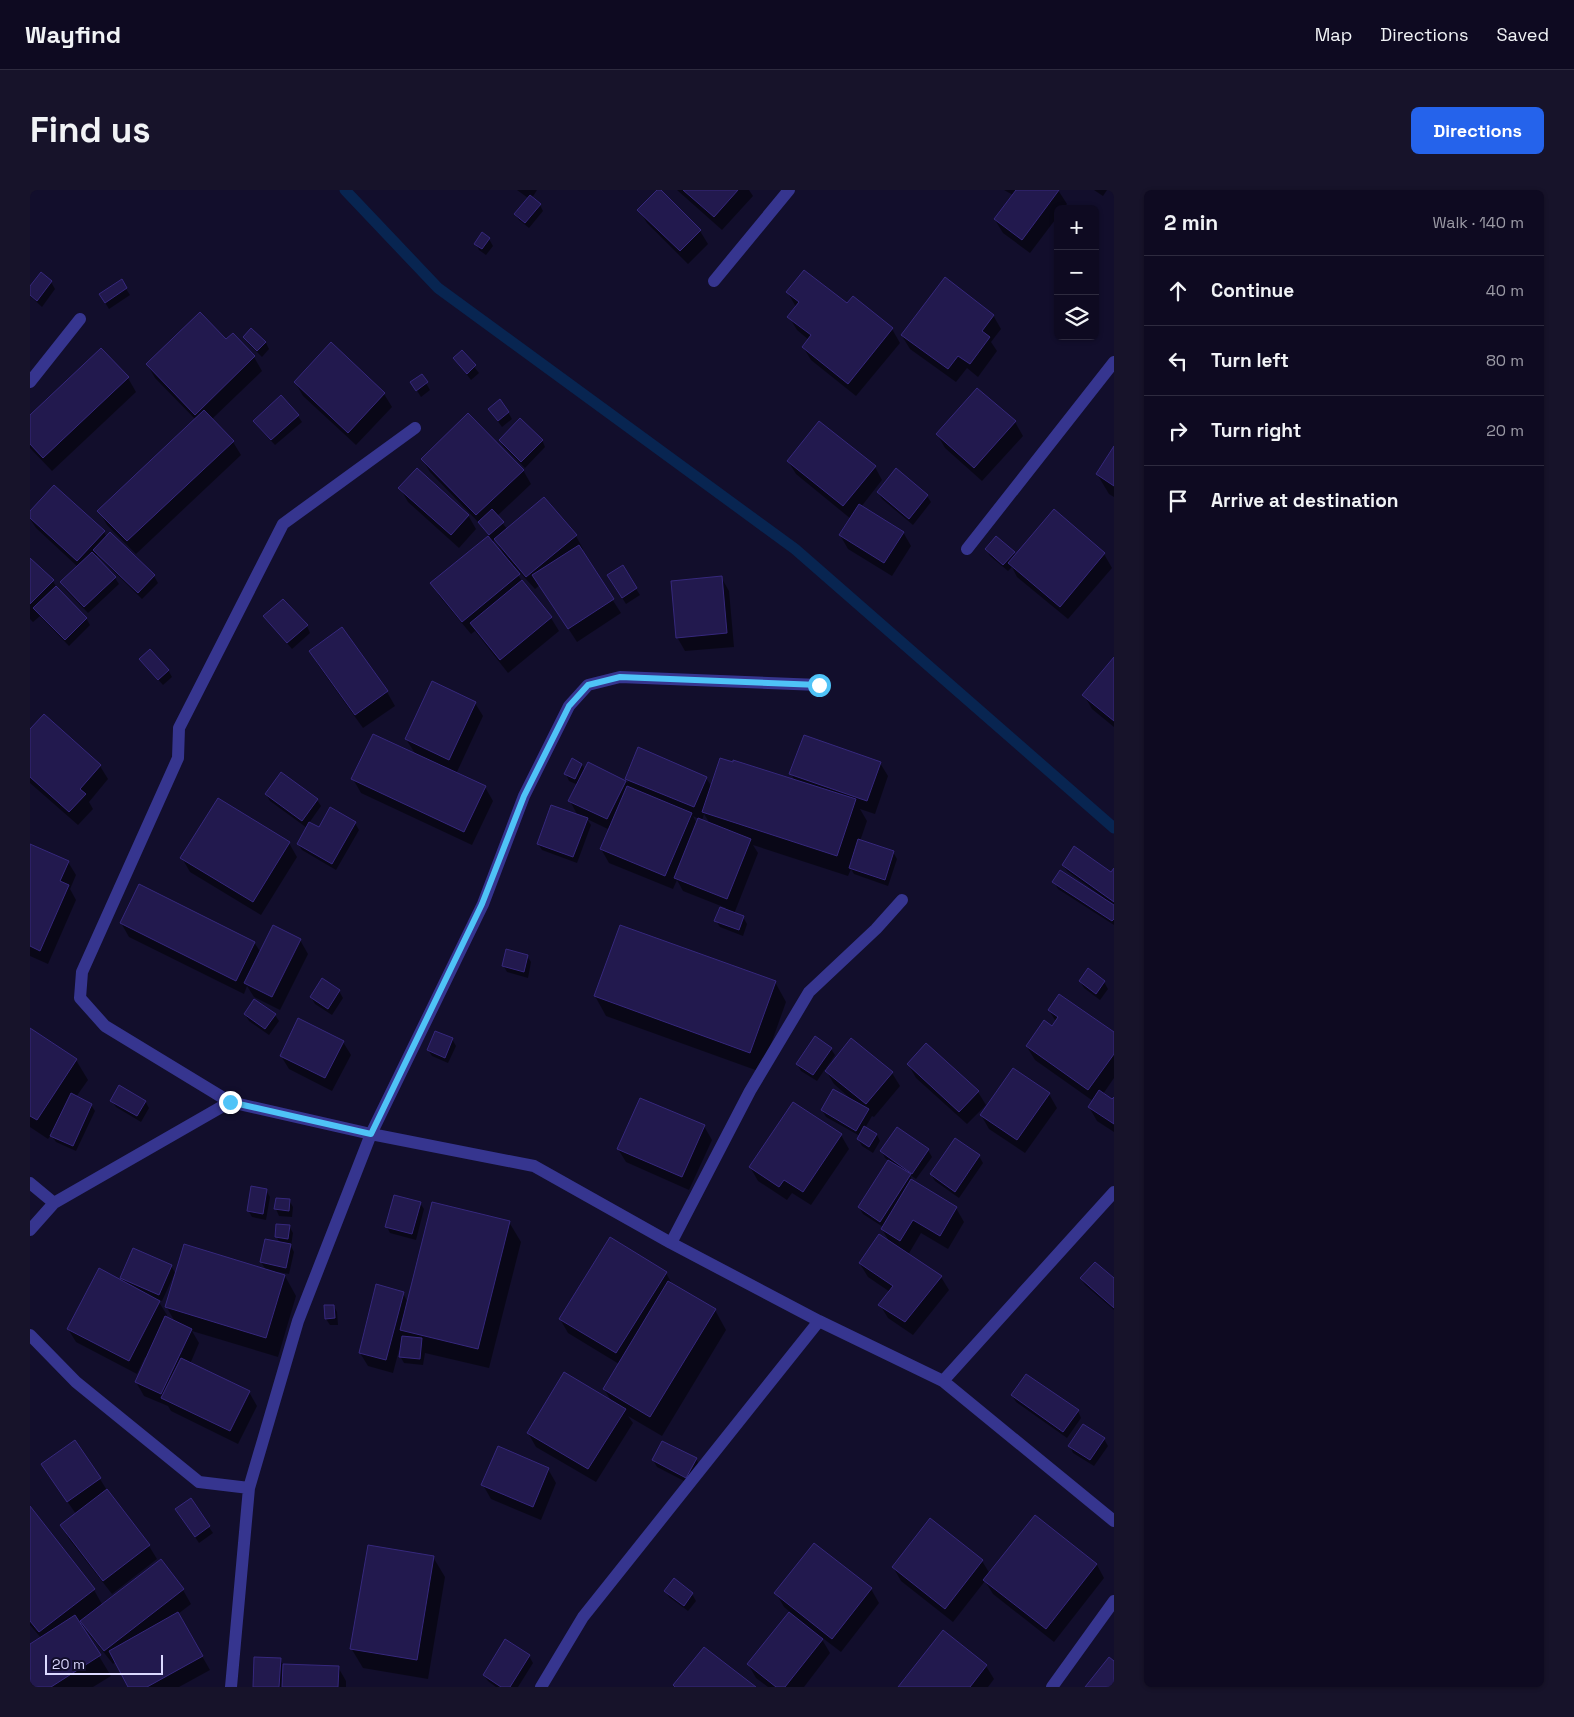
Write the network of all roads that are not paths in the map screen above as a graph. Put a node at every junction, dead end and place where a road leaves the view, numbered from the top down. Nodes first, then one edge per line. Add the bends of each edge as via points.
1 (789, 190) edge
2 (714, 281) dead end
3 (80, 319) dead end
4 (1114, 362) edge
5 (30, 382) edge
6 (415, 428) dead end
7 (967, 549) dead end
8 (819, 685) dead end
9 (902, 900) dead end
10 (230, 1102) junction
11 (371, 1134) junction
12 (30, 1183) edge
13 (1114, 1192) edge
14 (54, 1203) junction
15 (30, 1230) edge
16 (671, 1243) junction
17 (819, 1322) junction
18 (30, 1335) edge
19 (943, 1382) junction
20 (249, 1488) junction
21 (1114, 1521) edge
22 (1114, 1601) edge
23 (231, 1687) edge
24 (542, 1687) edge
25 (1052, 1687) edge

1 - 2 street
3 - 5 street
4 - 7 street
6 - 10 street via 283,524 179,728 178,758 82,972 80,998 105,1026
8 - 11 street via 620,677 588,685 569,706 524,796 482,904
9 - 16 street via 809,992 750,1091
10 - 11 street
10 - 14 street
11 - 16 street via 534,1166
11 - 20 street via 298,1321
12 - 14 street
13 - 19 street
14 - 15 street
16 - 17 street
17 - 19 street
17 - 24 street via 583,1617
18 - 20 street via 76,1382 199,1482
19 - 21 street
20 - 23 street
22 - 25 street

